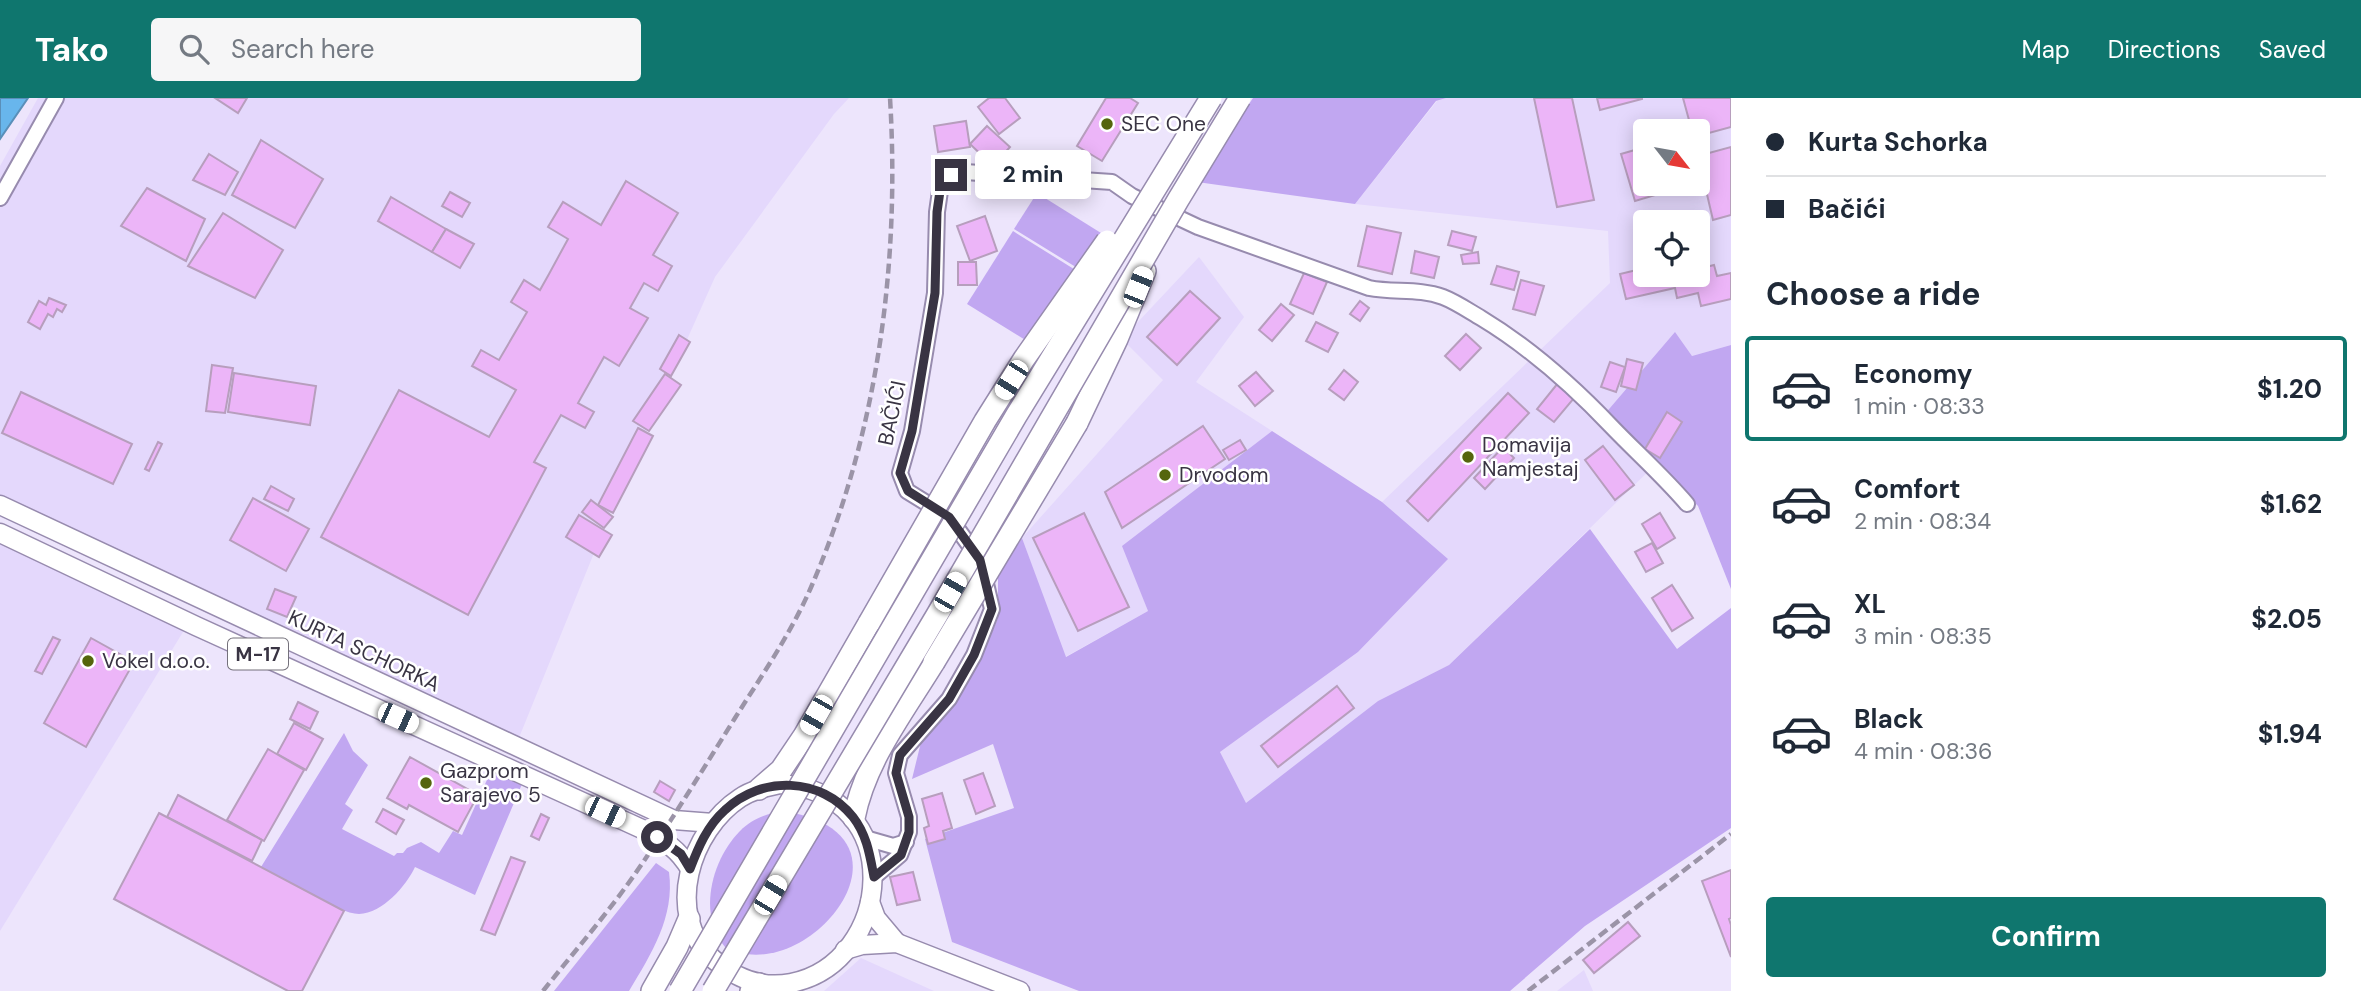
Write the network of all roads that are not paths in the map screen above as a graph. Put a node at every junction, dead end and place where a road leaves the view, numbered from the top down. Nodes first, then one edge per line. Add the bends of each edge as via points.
1 (56, 98) edge
2 (1199, 98) edge
3 (1211, 98) edge
4 (1240, 98) edge
5 (0, 198) edge
6 (1159, 235) junction
7 (1687, 504) dead end
8 (0, 506) edge
9 (0, 533) edge
10 (759, 789) junction
11 (854, 818) junction
12 (713, 823) junction
13 (866, 838) junction
14 (906, 842) junction
15 (690, 869) junction
16 (874, 877) junction
17 (870, 902) junction
18 (689, 919) junction
19 (897, 943) junction
20 (845, 950) junction
21 (755, 988) edge
22 (652, 991) edge
23 (680, 991) edge
24 (713, 991) edge
25 (1020, 991) edge

1 - 5 street
2 - 10 highway, bridge via 1125,216 1024,359 804,736 781,770
3 - 23 highway, bridge via 1009,427
4 - 6 highway, bridge
6 - 11 highway, bridge via 1077,423 867,773
6 - 24 highway, bridge
7 - 14 street, BAČIĆI via 1597,409 1550,368 1454,302 1419,290 1370,288 1198,228 1112,182 965,172 951,175 940,191 935,293 912,431 900,473 908,491 949,517 980,560 992,609 974,655 949,699 900,755 896,773 909,817
8 - 12 main road, KURTA SCHORKA / M-17 via 674,820
9 - 15 main road, M-17 via 642,829 681,854
10 - 11 main road via 802,786 840,803
10 - 12 main road via 741,797
11 - 13 main road
12 - 15 main road
13 - 14 street via 893,846
13 - 16 main road
14 - 16 street via 901,855
15 - 18 main road
16 - 17 main road
17 - 19 main road
17 - 20 main road
18 - 21 main road via 710,956
18 - 22 highway
19 - 20 main road
19 - 25 main road
20 - 21 main road via 812,978

